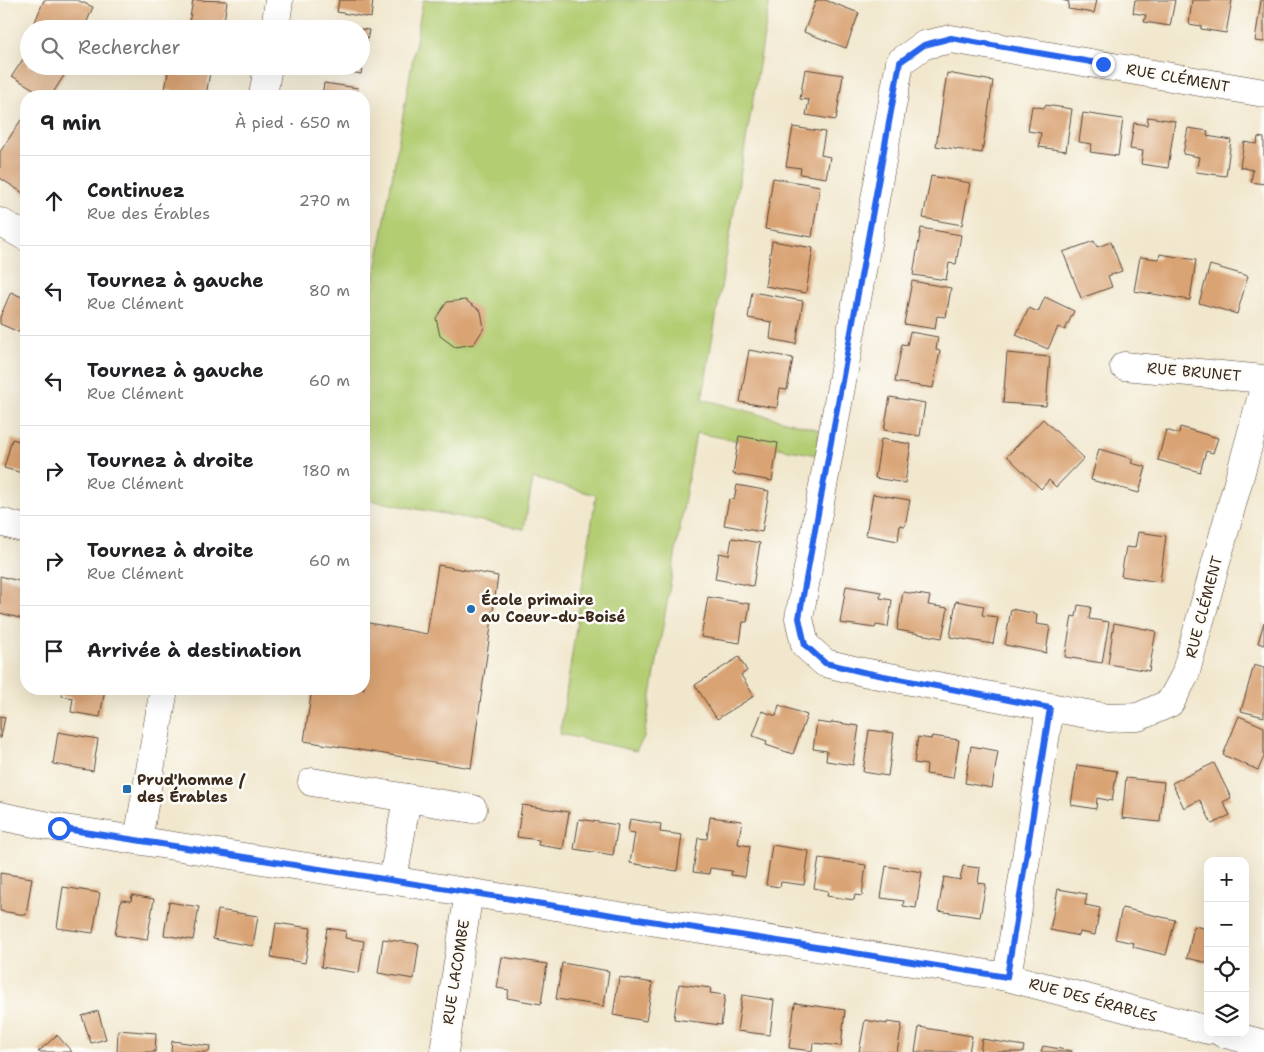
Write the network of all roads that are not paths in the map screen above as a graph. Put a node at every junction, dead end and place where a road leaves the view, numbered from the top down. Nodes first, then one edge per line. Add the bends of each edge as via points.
1 (279, 0) edge
2 (276, 20) edge
3 (266, 75) edge
4 (264, 90) edge
5 (1264, 93) edge
6 (0, 222) edge
7 (20, 234) edge
8 (1124, 366) dead end
9 (1264, 379) edge
10 (1264, 388) edge
11 (0, 522) edge
12 (20, 527) edge
13 (163, 695) edge
14 (1050, 708) junction
15 (312, 782) dead end
16 (407, 798) junction
17 (473, 809) dead end
18 (0, 816) edge
19 (138, 840) junction
20 (393, 880) junction
21 (469, 892) junction
22 (1007, 977) junction
23 (1204, 1029) edge
24 (1237, 1037) edge
25 (1264, 1044) edge
26 (444, 1052) edge

1 - 2 street
3 - 4 street
5 - 14 street, RUE CLÉMENT via 951,38 924,45 900,62 799,618 805,645 825,663
6 - 7 street
8 - 9 street, RUE BRUNET
10 - 14 street, RUE CLÉMENT via 1185,675 1170,702 1138,717 1108,718
11 - 12 street
13 - 19 street
14 - 22 street
15 - 16 street
16 - 17 street
16 - 20 street
18 - 19 street, RUE DES ÉRABLES
19 - 20 street, RUE DES ÉRABLES
20 - 21 street, RUE DES ÉRABLES
21 - 22 street, RUE DES ÉRABLES
21 - 26 street, RUE LACOMBE
22 - 23 street, RUE DES ÉRABLES
24 - 25 street

